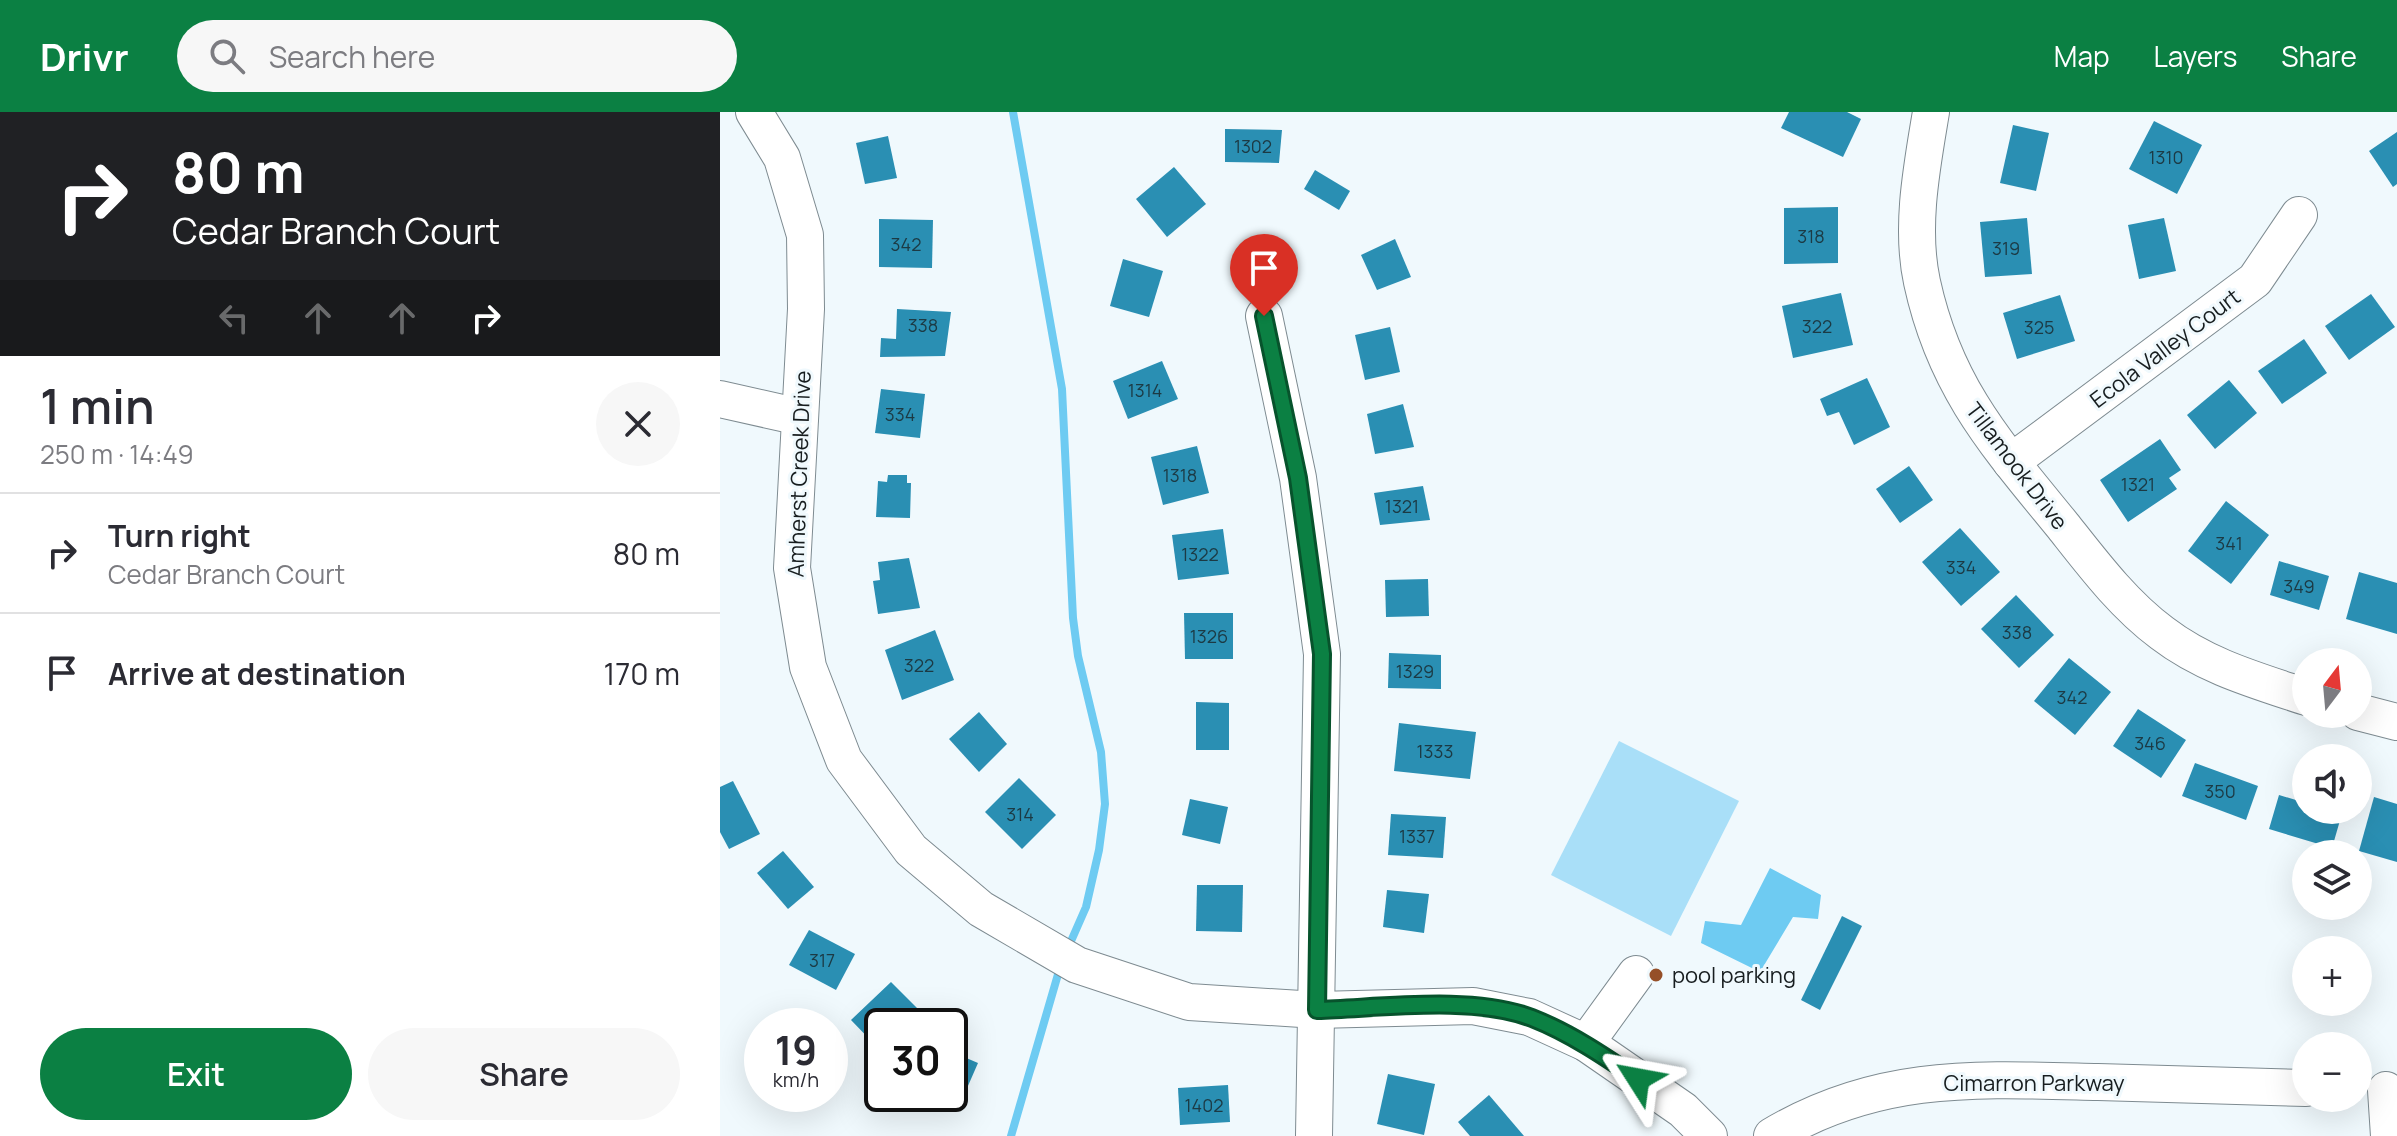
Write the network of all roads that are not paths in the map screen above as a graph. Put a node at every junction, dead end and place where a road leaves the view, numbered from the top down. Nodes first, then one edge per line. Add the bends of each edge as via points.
1 (754, 112) edge
2 (1931, 112) edge
3 (2299, 215) dead end
4 (1264, 316) dead end
5 (720, 399) edge
6 (800, 417) junction
7 (2011, 462) junction
8 (2292, 692) edge
9 (2372, 716) edge
10 (2397, 722) edge
11 (1636, 974) dead end
12 (1317, 1010) junction
13 (1586, 1043) junction
14 (2292, 1088) edge
15 (2380, 1090) edge
16 (1314, 1136) edge
17 (1709, 1136) edge
18 (1772, 1136) edge
19 (2389, 1136) edge

1 - 6 street, Amherst Creek Drive via 782,158 805,235
2 - 7 street, Tillamook Drive via 1918,213 1921,278 1938,341 1971,410
3 - 7 street, Ecola Valley Court via 2255,280
4 - 12 street via 1301,492 1322,654
5 - 6 street
6 - 12 street, Amherst Creek Drive via 792,568 808,667 844,760 911,850 981,909 1077,965 1189,1002
7 - 8 street, Tillamook Drive via 2114,590 2162,634 2219,668
9 - 10 street
11 - 13 street
12 - 13 street, Amherst Creek Drive via 1473,1006 1529,1017
12 - 16 street
13 - 17 street, Amherst Creek Drive via 1683,1110
14 - 18 street, Cimarron Parkway via 1963,1079 1876,1091
15 - 19 street

